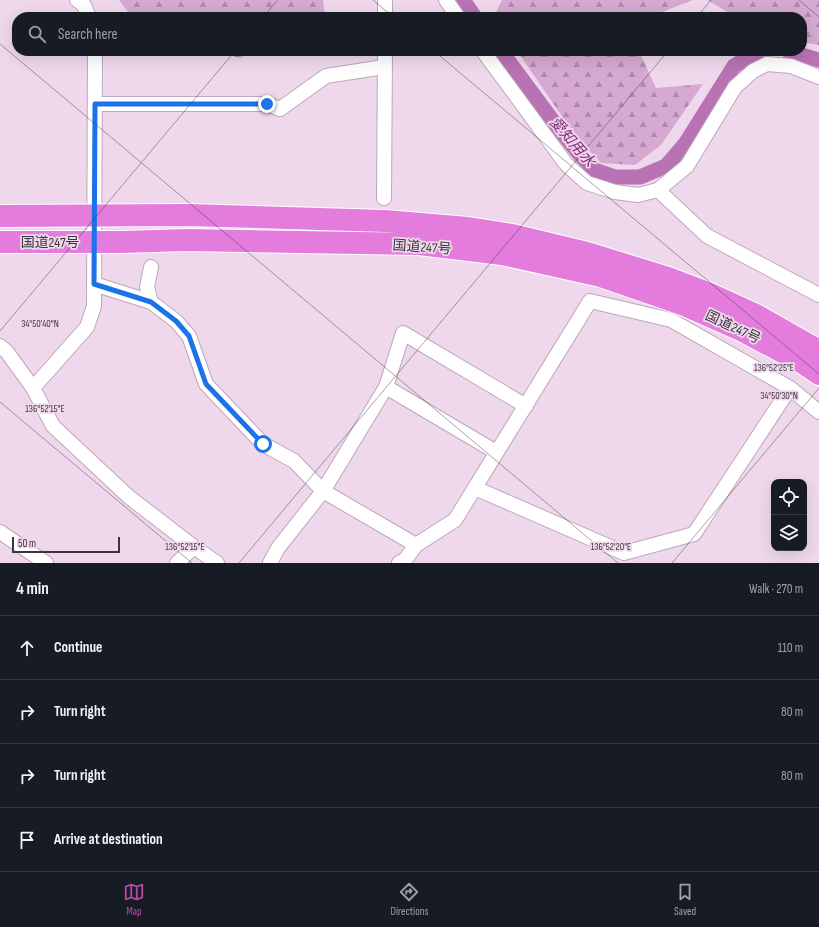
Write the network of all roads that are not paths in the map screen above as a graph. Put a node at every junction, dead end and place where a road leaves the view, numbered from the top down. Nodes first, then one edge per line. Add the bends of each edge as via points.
1 (77, 0) edge
2 (385, 0) edge
3 (446, 0) edge
4 (87, 12) edge
5 (385, 12) edge
6 (454, 12) edge
7 (95, 56) edge
8 (385, 56) edge
9 (487, 56) edge
10 (384, 67) junction
11 (819, 77) edge
12 (95, 104) junction
13 (658, 190) junction
14 (384, 198) dead end
15 (0, 216) edge
16 (95, 216) junction
17 (0, 242) edge
18 (94, 242) junction
19 (151, 267) dead end
20 (94, 284) junction
21 (819, 295) edge
22 (151, 302) junction
23 (0, 346) edge
24 (819, 351) edge
25 (819, 374) edge
26 (386, 387) junction
27 (33, 388) junction
28 (790, 388) junction
29 (526, 406) junction
30 (819, 412) edge
31 (496, 452) junction
32 (475, 488) junction
33 (323, 491) junction
34 (0, 532) edge
35 (416, 545) junction
36 (194, 547) junction
37 (622, 558) edge
38 (46, 563) edge
39 (177, 563) edge
40 (217, 563) edge
41 (270, 563) edge
42 (399, 563) edge

1 - 4 street via 84,5
2 - 5 street
3 - 6 street
7 - 12 street
8 - 10 street
9 - 13 street via 566,164 588,183 615,192 638,195
10 - 12 street via 326,76 280,109 267,104
10 - 14 street
11 - 13 street via 791,66 767,64 753,71 736,87 687,166
12 - 16 street
13 - 21 street via 707,236
15 - 16 highway, 国道247号
16 - 18 street
16 - 24 highway, 国道247号 via 188,215 385,221 468,228 512,235 587,253 668,278 756,315
17 - 18 highway, 国道247号
18 - 20 street
18 - 25 highway, 国道247号 via 187,240 419,244 502,254 600,276 682,304 744,331
19 - 22 street via 146,287
20 - 22 street
20 - 27 street via 94,306 86,327
22 - 33 street via 176,321 189,336 206,384 263,444 294,461
23 - 27 street
26 - 29 street via 403,333
26 - 31 street
26 - 33 street
27 - 36 street via 53,426 129,497
28 - 29 street via 671,320 590,301
28 - 30 street
28 - 37 street via 694,534
29 - 31 street
31 - 32 street
32 - 35 street via 455,520
32 - 37 street
33 - 35 street
33 - 41 street via 278,548
34 - 38 street
35 - 42 street via 405,560
36 - 39 street
36 - 40 street

